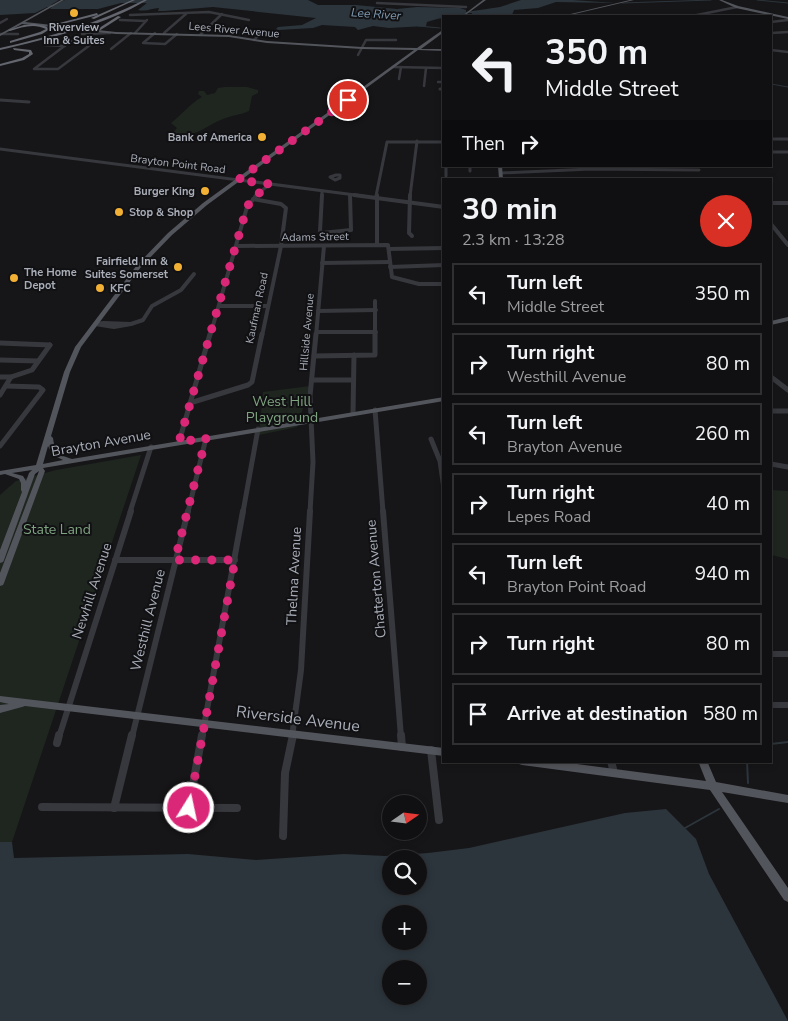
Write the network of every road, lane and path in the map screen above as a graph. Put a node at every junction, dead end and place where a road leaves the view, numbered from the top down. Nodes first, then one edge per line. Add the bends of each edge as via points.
1 (63, 0) edge
2 (133, 0) edge
3 (146, 0) edge
4 (392, 0) edge
5 (414, 0) edge
6 (485, 0) edge
7 (633, 0) edge
8 (720, 0) edge
9 (457, 2) dead end
10 (140, 3) junction
11 (377, 3) dead end
12 (126, 4) junction
13 (390, 4) junction
14 (412, 4) junction
15 (453, 6) junction
16 (466, 6) dead end
17 (737, 8) junction
18 (187, 13) junction
19 (222, 14) junction
20 (130, 15) dead end
21 (152, 15) junction
22 (464, 15) edge
23 (575, 15) edge
24 (698, 15) edge
25 (769, 15) edge
26 (772, 16) edge
27 (7, 19) dead end
28 (788, 19) edge
29 (120, 20) dead end
30 (146, 20) junction
31 (249, 20) dead end
32 (0, 21) edge
33 (65, 21) junction
34 (22, 22) junction
35 (772, 22) edge
36 (39, 23) junction
37 (54, 25) junction
38 (108, 25) junction
39 (10, 30) junction
40 (98, 30) junction
41 (264, 31) dead end
42 (442, 31) edge
43 (108, 32) junction
44 (116, 32) junction
45 (788, 32) edge
46 (90, 33) junction
47 (133, 33) junction
48 (155, 33) junction
49 (164, 33) junction
50 (772, 33) edge
51 (1, 34) edge
52 (18, 34) dead end
53 (82, 34) dead end
54 (177, 34) junction
55 (200, 35) junction
56 (81, 40) junction
57 (254, 40) junction
58 (396, 40) dead end
59 (0, 44) edge
60 (45, 45) dead end
61 (65, 46) junction
62 (362, 48) junction
63 (0, 49) edge
64 (111, 49) dead end
65 (418, 49) junction
66 (442, 50) edge
67 (772, 50) edge
68 (788, 52) edge
69 (358, 55) dead end
70 (0, 65) edge
71 (393, 67) junction
72 (401, 68) junction
73 (426, 68) junction
74 (442, 68) edge
75 (399, 79) dead end
76 (438, 82) dead end
77 (442, 82) edge
78 (424, 86) dead end
79 (0, 100) edge
80 (5, 100) junction
81 (29, 102) dead end
82 (0, 104) edge
83 (772, 139) edge
84 (788, 139) edge
85 (417, 142) junction
86 (442, 142) edge
87 (0, 149) edge
88 (772, 152) edge
89 (788, 152) edge
90 (446, 167) edge
91 (470, 167) edge
92 (618, 168) edge
93 (698, 168) edge
94 (470, 171) dead end
95 (446, 176) dead end
96 (501, 176) edge
97 (238, 180) junction
98 (335, 180) dead end
99 (270, 184) junction
100 (322, 191) junction
101 (330, 192) junction
102 (350, 195) junction
103 (376, 198) junction
104 (252, 199) junction
105 (408, 202) junction
106 (772, 202) edge
107 (788, 202) edge
108 (442, 207) edge
109 (772, 225) edge
110 (412, 236) dead end
111 (786, 239) edge
112 (377, 244) junction
113 (788, 245) edge
114 (237, 246) junction
115 (280, 246) junction
116 (324, 246) junction
117 (442, 248) edge
118 (389, 249) junction
119 (322, 263) junction
120 (390, 264) junction
121 (442, 265) edge
122 (194, 274) dead end
123 (442, 284) edge
124 (375, 301) dead end
125 (219, 306) junction
126 (267, 306) junction
127 (376, 310) junction
128 (318, 311) junction
129 (788, 319) edge
130 (772, 323) edge
131 (95, 324) junction
132 (317, 332) junction
133 (376, 332) junction
134 (0, 343) edge
135 (354, 355) junction
136 (314, 356) junction
137 (0, 360) edge
138 (38, 361) junction
139 (0, 377) edge
140 (11, 377) junction
141 (772, 378) edge
142 (312, 380) junction
143 (353, 380) junction
144 (6, 386) junction
145 (788, 390) edge
146 (0, 394) edge
147 (442, 399) edge
148 (190, 403) junction
149 (375, 410) junction
150 (772, 410) edge
151 (788, 411) edge
152 (353, 413) junction
153 (310, 420) junction
154 (258, 429) junction
155 (49, 436) junction
156 (206, 438) junction
157 (431, 439) dead end
158 (179, 442) junction
159 (0, 446) edge
160 (152, 447) junction
161 (78, 460) junction
162 (442, 461) edge
163 (772, 464) edge
164 (39, 466) junction
165 (788, 468) edge
166 (0, 473) edge
167 (24, 494) junction
168 (0, 560) edge
169 (115, 560) junction
170 (175, 560) junction
171 (235, 560) junction
172 (0, 583) edge
173 (772, 654) edge
174 (788, 654) edge
175 (0, 699) edge
176 (28, 703) junction
177 (772, 705) edge
178 (788, 705) edge
179 (68, 708) junction
180 (0, 709) edge
181 (136, 716) junction
182 (205, 723) junction
183 (293, 733) junction
184 (57, 743) dead end
185 (402, 747) junction
186 (430, 750) junction
187 (442, 752) edge
188 (537, 763) edge
189 (612, 763) edge
190 (703, 763) edge
191 (614, 773) junction
192 (713, 786) junction
193 (788, 800) edge
194 (42, 807) dead end
195 (114, 808) junction
196 (189, 808) junction
197 (237, 808) dead end
198 (439, 820) dead end
199 (283, 836) dead end
200 (788, 897) edge

1 - 34 main road
2 - 12 highway
3 - 10 highway
4 - 13 street
5 - 14 street
6 - 22 main road
7 - 23 main road
8 - 17 main road
9 - 15 street
10 - 38 highway
10 - 63 highway via 77,29
11 - 13 street
12 - 33 highway
12 - 59 highway via 72,26
13 - 14 street
14 - 15 street
15 - 16 street
17 - 24 street
17 - 25 main road
18 - 19 street
18 - 21 street
18 - 49 street
19 - 31 street
19 - 55 street
20 - 21 street
21 - 30 street
26 - 28 main road
27 - 32 street
28 - 35 street
29 - 30 street
30 - 47 street
33 - 36 highway
33 - 37 highway
34 - 36 main road, Lees River Avenue
34 - 39 main road
36 - 37 main road, Lees River Avenue
37 - 40 main road, Lees River Avenue
38 - 40 highway
38 - 43 highway via 104,30
39 - 51 main road
39 - 59 highway via 32,25 48,29
40 - 43 main road, Lees River Avenue
41 - 57 street
42 - 65 main road
43 - 44 main road, Lees River Avenue
44 - 46 street
44 - 47 main road, Lees River Avenue
45 - 50 street
46 - 53 street
46 - 56 street
47 - 48 main road, Lees River Avenue
47 - 64 street
48 - 49 main road, Lees River Avenue
48 - 54 street via 143,44 165,44
49 - 54 main road, Lees River Avenue
51 - 52 street
54 - 55 main road, Lees River Avenue
55 - 57 main road, Lees River Avenue
56 - 61 street
56 - 61 street via 94,42 58,69 34,69
57 - 62 main road, Lees River Avenue
58 - 62 street via 366,40
60 - 61 street
62 - 65 main road, Lees River Avenue
62 - 69 street
63 - 70 highway via 32,53 27,58
65 - 66 main road, Lees River Avenue
65 - 71 main road
67 - 68 street
71 - 72 street
71 - 97 main road
72 - 73 street
72 - 75 street
73 - 74 street
73 - 78 street
76 - 77 street
79 - 80 street
80 - 81 street
80 - 82 street
83 - 84 street
85 - 86 street
85 - 103 street via 387,142
85 - 105 street
87 - 97 street, Brayton Point Road
88 - 89 street
90 - 95 street
91 - 94 street
92 - 93 street
92 - 96 street
97 - 99 street, Brayton Point Road
97 - 131 main road via 165,239 132,274
98 - 101 street
99 - 100 street, Brayton Point Road
99 - 104 street
100 - 101 street, Brayton Point Road
100 - 102 street via 322,233 350,231
101 - 102 street, Brayton Point Road
102 - 103 street, Brayton Point Road
103 - 105 street, Brayton Point Road
103 - 112 street
104 - 114 street
104 - 115 street, Kaufman Road via 285,206
105 - 108 street, Brayton Point Road
105 - 110 street via 409,233
106 - 107 street
109 - 111 street
111 - 113 street
112 - 116 street, Adams Street
112 - 118 street, Adams Street via 388,244
114 - 115 street, Adams Street
114 - 125 street
115 - 116 street, Adams Street
115 - 126 street, Kaufman Road
116 - 119 street, Hillside Avenue
117 - 118 street
118 - 120 street
119 - 120 street
119 - 128 street, Hillside Avenue
120 - 121 street
120 - 123 street via 392,277
122 - 131 street via 181,290 152,306 143,320 114,327
124 - 127 street
125 - 126 street
125 - 148 street
126 - 148 street, Kaufman Road via 251,384
127 - 128 street
127 - 133 street
128 - 132 street, Hillside Avenue
129 - 130 main road
131 - 155 main road via 70,363
132 - 133 street
132 - 136 street, Hillside Avenue
133 - 135 street via 375,355
134 - 138 street via 50,345
135 - 136 street
135 - 143 street
136 - 142 street, Hillside Avenue
137 - 138 street
138 - 140 street via 32,370
139 - 140 street
140 - 144 street
141 - 145 street
142 - 143 street
142 - 153 street, Hillside Avenue
143 - 152 street
144 - 146 street
144 - 159 street via 42,388 42,391
147 - 149 main road, Brayton Avenue
148 - 158 street
149 - 152 main road, Brayton Avenue
149 - 185 street, Chatterton Avenue
150 - 151 street
152 - 153 main road, Brayton Avenue
153 - 154 main road, Brayton Avenue
153 - 183 street, Thelma Avenue via 313,462 308,566
154 - 156 main road, Brayton Avenue
154 - 171 street
155 - 161 main road via 55,454 64,459
155 - 164 main road
156 - 158 main road, Brayton Avenue
156 - 170 street, Westhill Avenue
157 - 162 street
158 - 160 main road, Brayton Avenue
160 - 161 main road, Brayton Avenue
160 - 169 street, Newhill Avenue
161 - 164 main road, Brayton Avenue
163 - 165 street
164 - 166 main road, Brayton Avenue
164 - 167 main road via 32,473
164 - 172 main road via 41,473
166 - 167 main road via 21,478
167 - 168 main road
169 - 170 street
169 - 179 street, Newhill Avenue
170 - 171 street
170 - 181 street, Westhill Avenue
171 - 182 street
173 - 174 street
175 - 176 main road, Riverside Avenue
176 - 179 main road, Riverside Avenue
176 - 180 main road
177 - 178 street
179 - 181 main road, Riverside Avenue
179 - 184 street, Newhill Avenue
181 - 182 main road, Riverside Avenue
181 - 195 street, Westhill Avenue
182 - 183 main road, Riverside Avenue
182 - 196 street
183 - 185 main road, Riverside Avenue
183 - 199 street, Thelma Avenue via 285,773
185 - 186 main road, Riverside Avenue
186 - 187 main road, Riverside Avenue
186 - 198 street
188 - 191 main road
189 - 191 street
190 - 192 main road
191 - 192 main road
192 - 193 main road
192 - 200 main road
194 - 195 street
195 - 196 street
196 - 197 street

